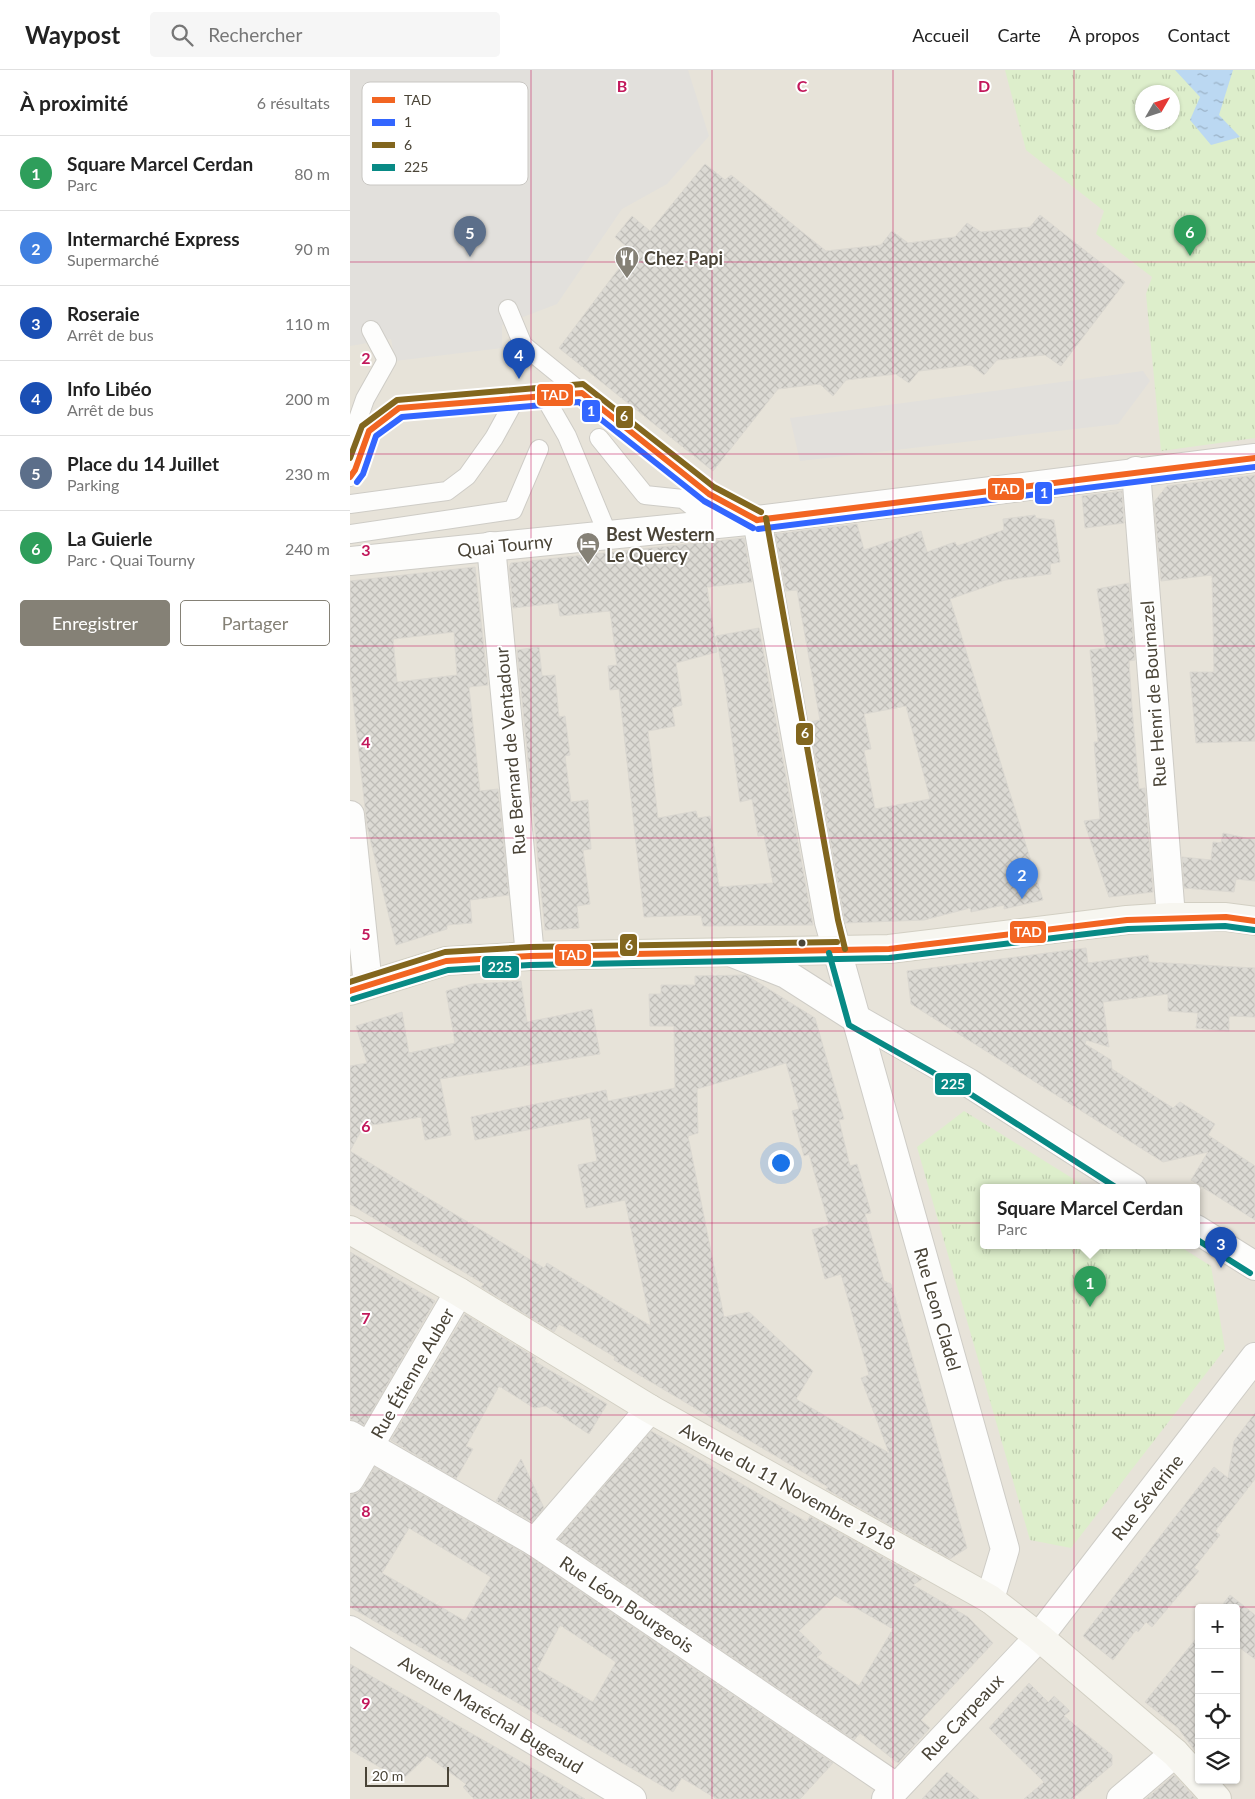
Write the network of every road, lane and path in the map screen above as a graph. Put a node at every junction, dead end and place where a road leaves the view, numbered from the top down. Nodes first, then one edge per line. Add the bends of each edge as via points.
1 (508, 309) dead end
2 (371, 330) dead end
3 (582, 393) junction
4 (544, 396) junction
5 (516, 398) junction
6 (599, 438) dead end
7 (350, 442) edge
8 (539, 449) dead end
9 (1255, 458) edge
10 (1136, 471) junction
11 (350, 477) edge
12 (350, 504) edge
13 (757, 520) junction
14 (715, 524) junction
15 (350, 534) edge
16 (608, 535) junction
17 (491, 546) junction
18 (350, 561) edge
19 (350, 815) edge
20 (1171, 917) junction
21 (1255, 921) edge
22 (837, 951) junction
23 (730, 952) junction
24 (530, 956) junction
25 (359, 988) edge
26 (855, 1018) junction
27 (1127, 1184) edge
28 (350, 1230) edge
29 (1200, 1232) edge
30 (1255, 1266) edge
31 (459, 1292) junction
32 (1255, 1357) edge
33 (650, 1409) junction
34 (360, 1440) edge
35 (350, 1479) edge
36 (536, 1542) junction
37 (990, 1599) junction
38 (350, 1630) edge
39 (1039, 1636) junction
40 (1175, 1753) junction
41 (1195, 1776) edge
42 (1203, 1784) edge
43 (891, 1793) edge
44 (632, 1799) edge
45 (1121, 1799) edge
46 (1217, 1799) edge

1 - 3 lane via 523,345
2 - 7 lane via 387,360 364,399
3 - 4 lane
3 - 13 lane via 709,494
4 - 5 lane
4 - 16 lane via 567,436
5 - 11 lane via 399,408 368,431
5 - 12 lane via 494,438 467,476 447,490
6 - 14 lane via 645,495 683,499
8 - 15 lane via 513,510
9 - 10 street, Quai Tourny
10 - 13 street, Quai Tourny
10 - 20 street, Rue Henri de Bournazel
13 - 14 street, Quai Tourny
13 - 22 street, Rue Leon Cladel via 829,922
14 - 16 street, Quai Tourny
16 - 17 street, Quai Tourny
17 - 18 street, Quai Tourny
17 - 24 street, Rue Bernard de Ventadour
19 - 25 street
20 - 21 street via 1226,917
20 - 22 street via 889,949
22 - 23 street
22 - 26 street, Rue Leon Cladel
23 - 24 street
23 - 26 street via 786,974
24 - 25 street via 446,961
26 - 27 street via 969,1083
26 - 37 street, Rue Leon Cladel via 1003,1537 1005,1549
28 - 31 street, Avenue du 11 Novembre 1918
29 - 30 street
31 - 33 street, Avenue du 11 Novembre 1918
31 - 34 street, Rue Étienne Auber
32 - 39 street, Rue Séverine
33 - 36 street
33 - 37 street, Avenue du 11 Novembre 1918
34 - 35 street, Rue Étienne Auber
34 - 36 street, Rue Léon Bourgeois
36 - 43 street, Rue Léon Bourgeois
37 - 39 street, Avenue du 11 Novembre 1918
38 - 44 street, Avenue Maréchal Bugeaud
39 - 40 street, Avenue du 11 Novembre 1918
39 - 43 street, Rue Carpeaux
40 - 41 street, Avenue du 11 Novembre 1918
40 - 45 street
42 - 46 street, Avenue du 11 Novembre 1918

